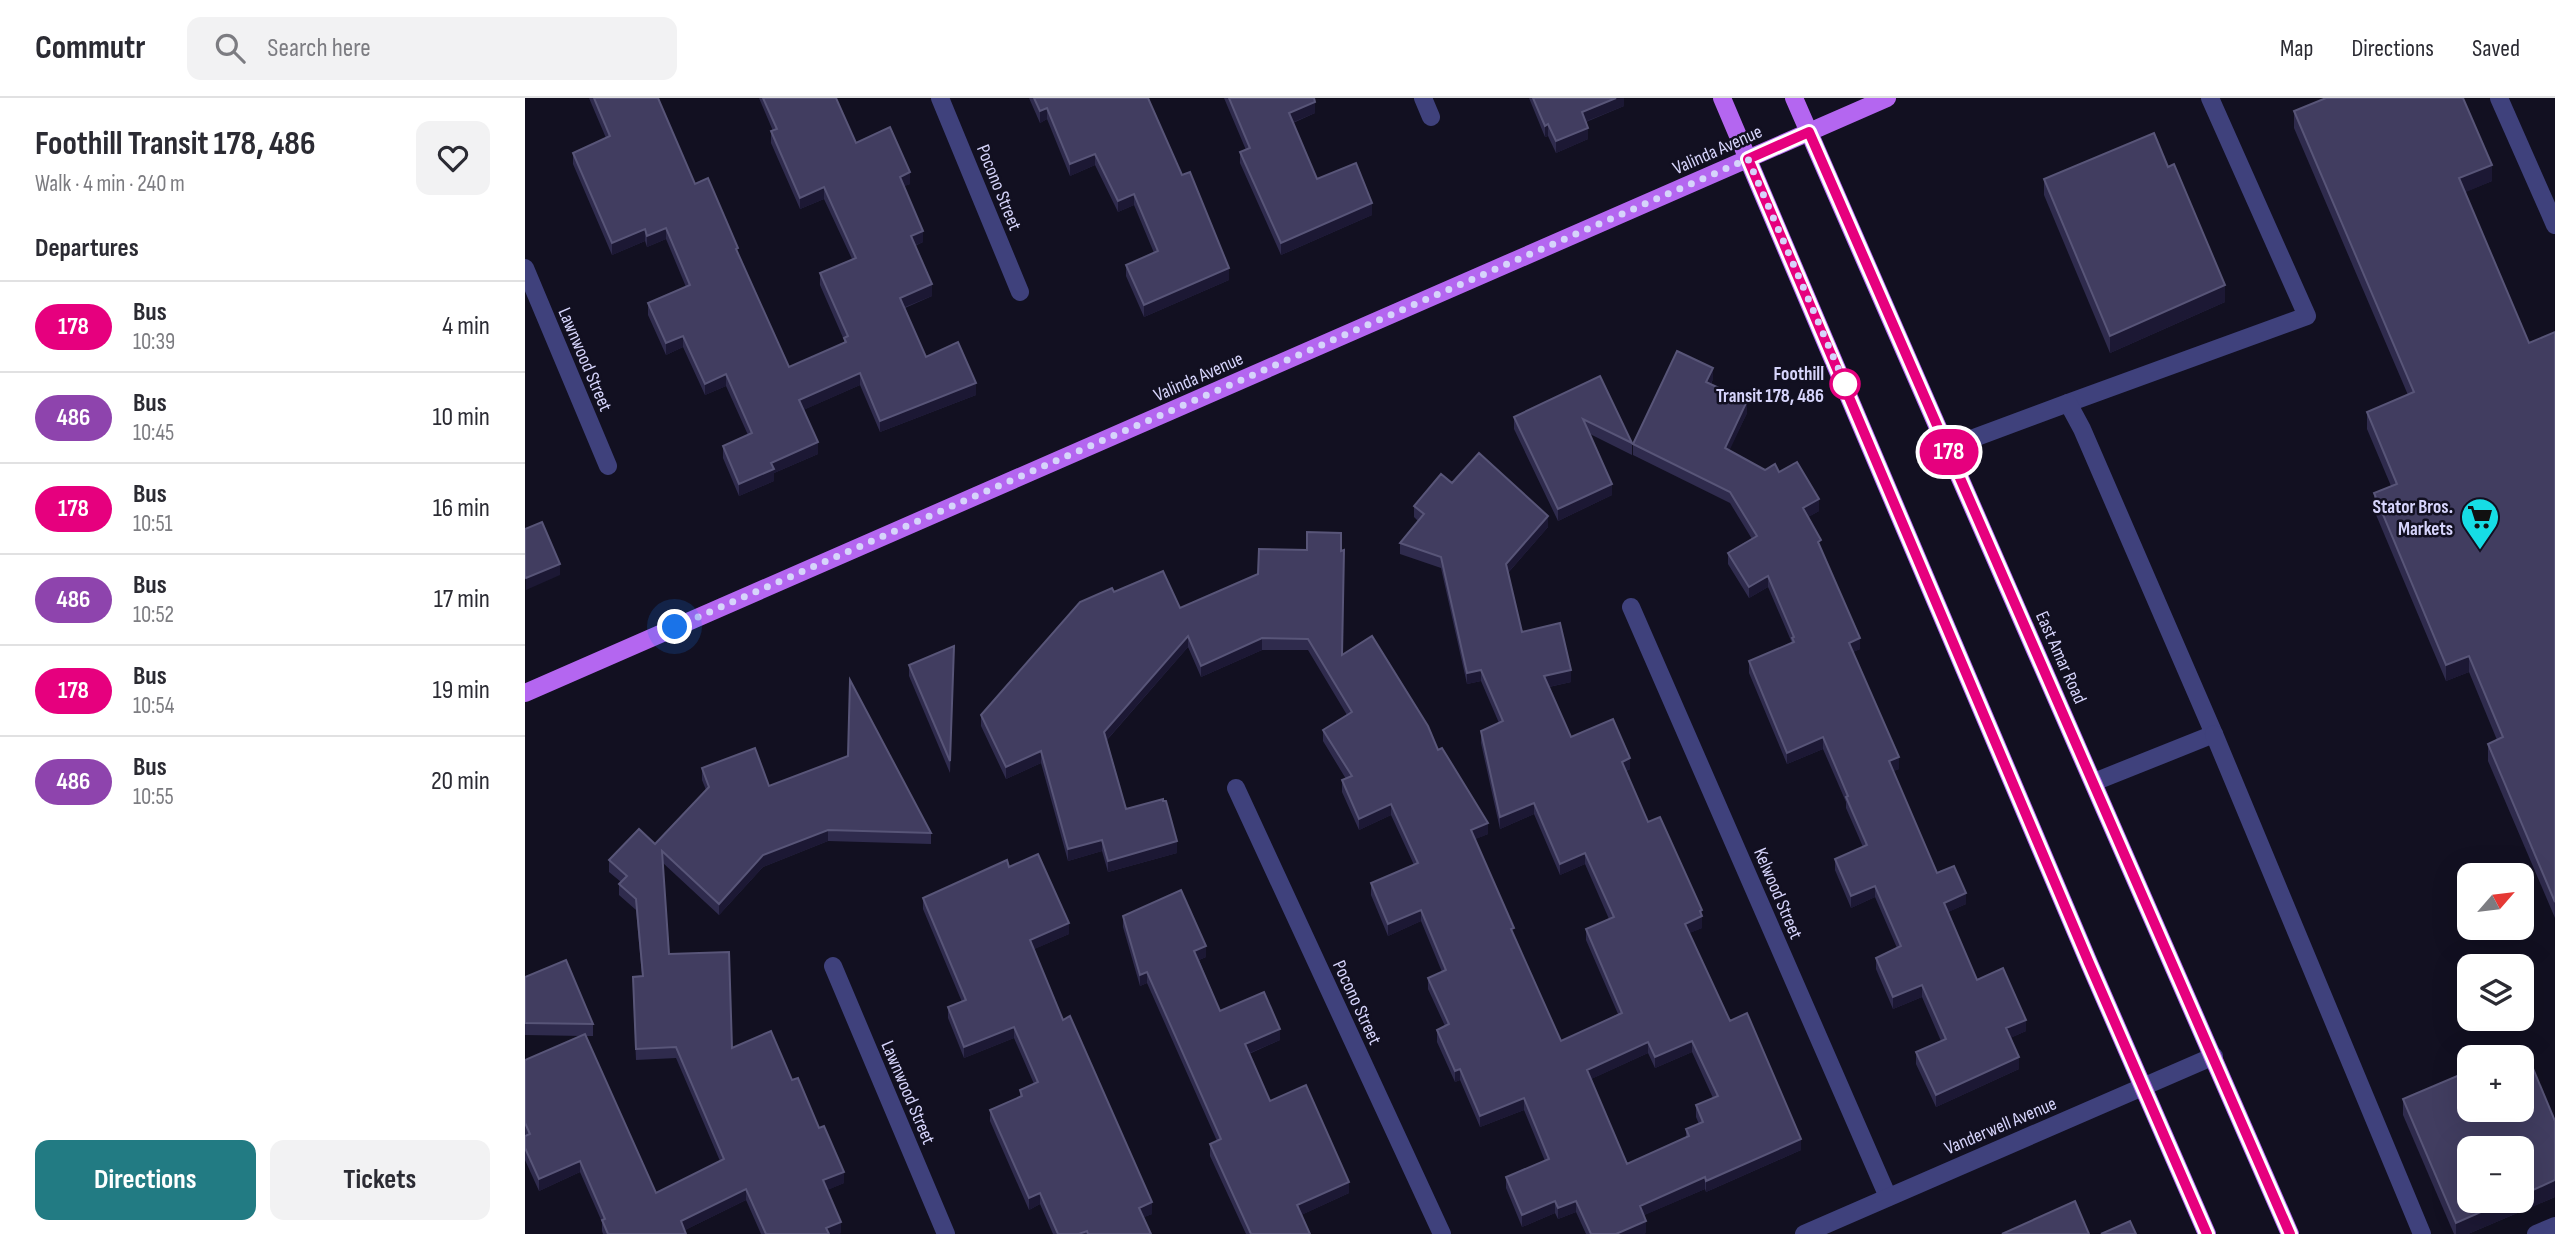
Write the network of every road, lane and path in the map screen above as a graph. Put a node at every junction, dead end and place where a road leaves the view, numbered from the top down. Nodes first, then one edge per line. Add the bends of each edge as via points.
1 (940, 98) edge
2 (1423, 98) edge
3 (1722, 98) edge
4 (1794, 98) edge
5 (1887, 98) edge
6 (2210, 98) edge
7 (2499, 98) edge
8 (1431, 117) dead end
9 (1809, 132) junction
10 (1748, 159) junction
11 (2555, 225) edge
12 (525, 268) edge
13 (1020, 292) dead end
14 (2068, 403) junction
15 (1948, 448) junction
16 (608, 466) dead end
17 (1632, 607) dead end
18 (525, 693) edge
19 (2214, 734) junction
20 (2094, 782) junction
21 (1236, 788) dead end
22 (833, 966) dead end
23 (2214, 1056) junction
24 (2143, 1087) junction
25 (1888, 1197) junction
26 (2555, 1226) edge
27 (946, 1234) edge
28 (1441, 1234) edge
29 (1804, 1234) edge
30 (2207, 1234) edge
31 (2290, 1234) edge
32 (2422, 1234) edge
33 (2536, 1234) edge

1 - 13 street, Pocono Street
2 - 8 street
3 - 10 main road
4 - 9 main road, East Amar Road
5 - 9 main road, Valinda Avenue
6 - 14 street via 2307,316
7 - 11 street
9 - 10 main road, Valinda Avenue
9 - 15 main road, East Amar Road
10 - 18 main road, Valinda Avenue
10 - 24 main road
12 - 16 street, Lawnwood Street
14 - 15 street
14 - 19 street
15 - 20 main road, East Amar Road
17 - 25 street, Kelwood Street
19 - 20 street
19 - 32 street
20 - 23 main road, East Amar Road
21 - 28 street, Pocono Street
22 - 27 street, Lawnwood Street
23 - 24 street, Vanderwell Avenue
23 - 31 main road, East Amar Road
24 - 25 street, Vanderwell Avenue
24 - 30 main road
25 - 29 street, Vanderwell Avenue
26 - 33 street

